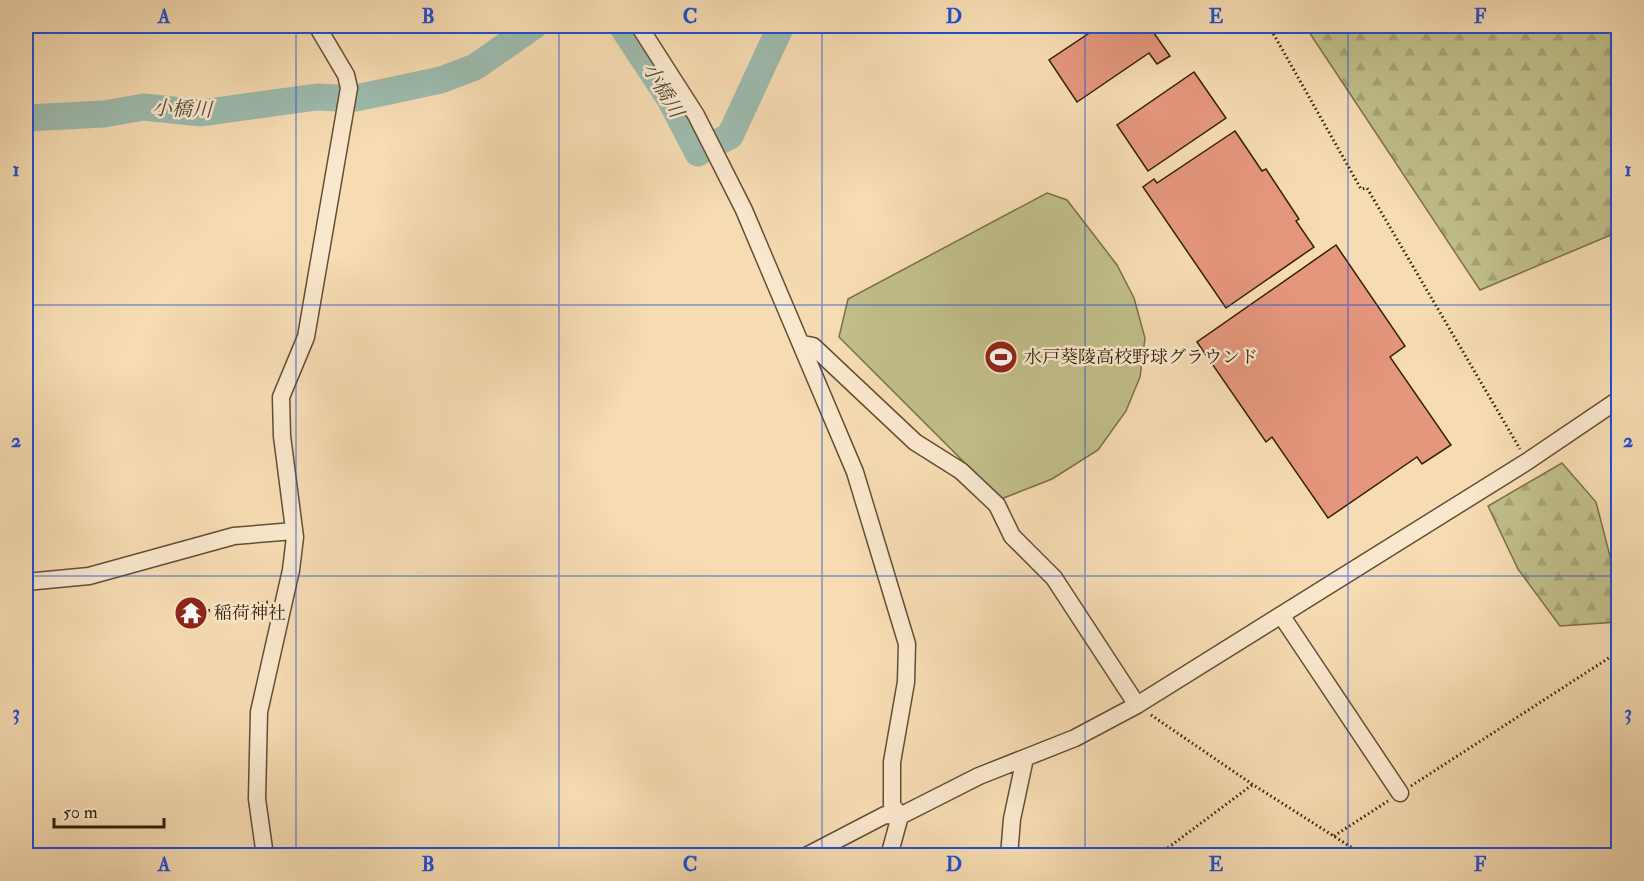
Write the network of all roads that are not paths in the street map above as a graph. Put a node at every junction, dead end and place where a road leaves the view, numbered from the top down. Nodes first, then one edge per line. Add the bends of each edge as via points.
1 (317, 26) edge
2 (639, 26) edge
3 (803, 344) junction
4 (1618, 400) edge
5 (294, 531) junction
6 (26, 582) edge
7 (1281, 615) junction
8 (1137, 705) junction
9 (1025, 758) junction
10 (1400, 793) road end
11 (900, 816) junction
12 (265, 855) edge
13 (806, 855) edge
14 (889, 855) edge
15 (1009, 855) edge

1 - 5 street via 346,75 349,88 306,336 281,397
2 - 3 street via 696,115 744,210
3 - 8 street via 813,346 915,442 961,471 997,505 1012,536 1054,578
3 - 11 street via 855,472 907,644 906,682 892,762 892,805
4 - 7 street via 1528,461
5 - 6 street via 234,536 89,576
5 - 12 street via 295,549 259,712 257,799
7 - 8 street
7 - 10 street
8 - 9 street via 1075,738
9 - 11 street via 979,776
9 - 15 street
11 - 13 street via 885,815
11 - 14 street

